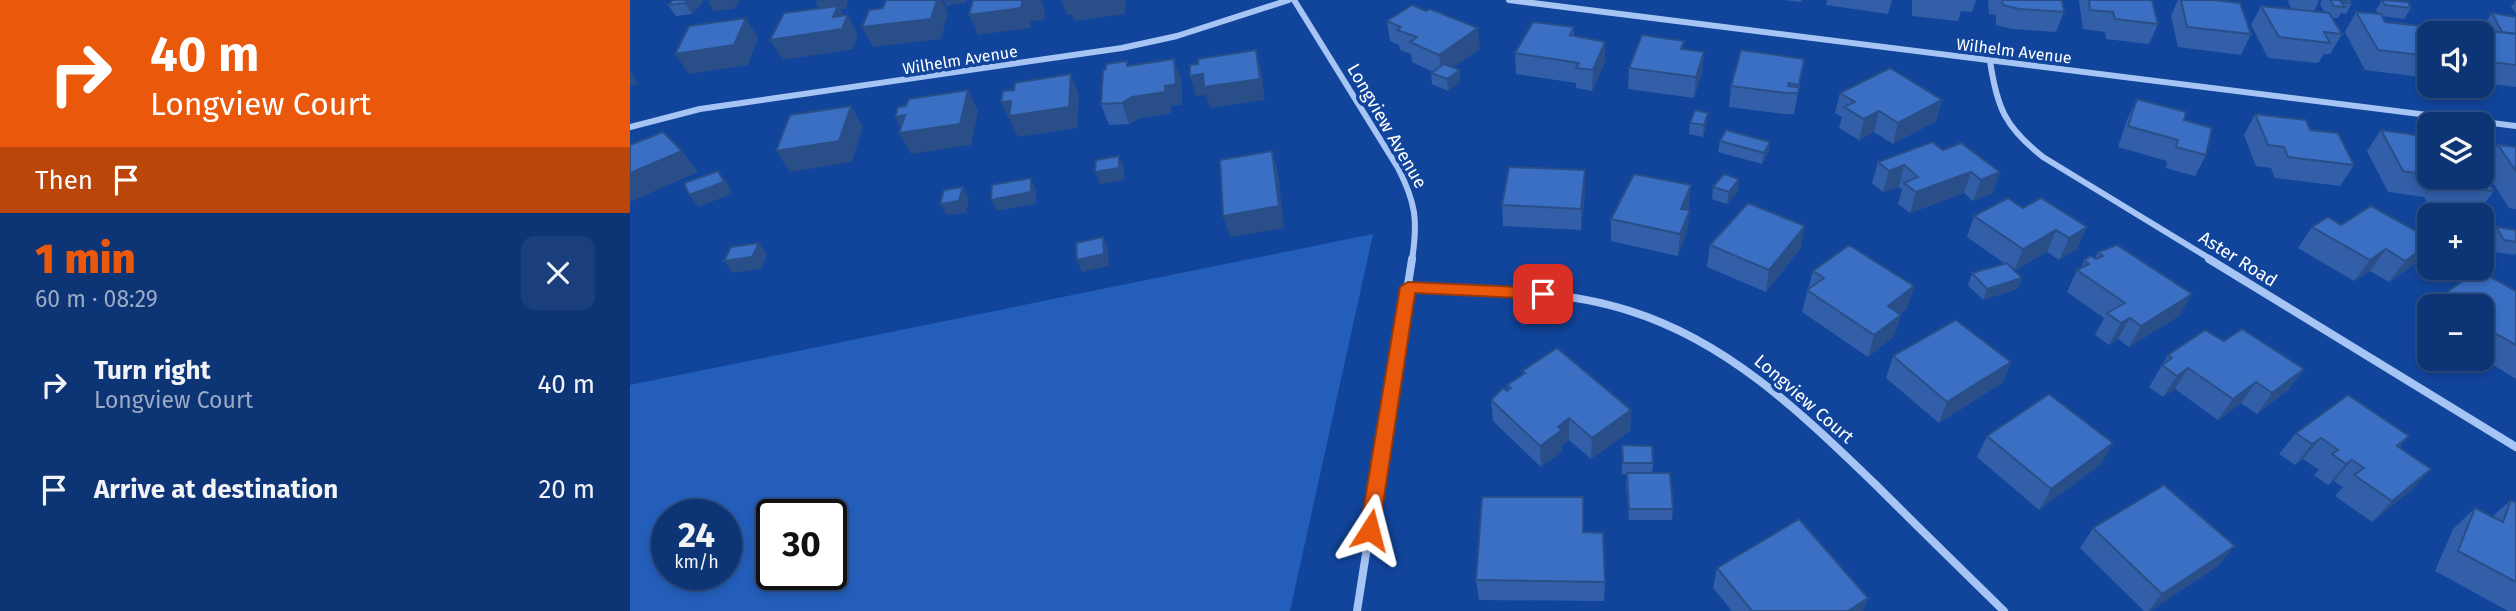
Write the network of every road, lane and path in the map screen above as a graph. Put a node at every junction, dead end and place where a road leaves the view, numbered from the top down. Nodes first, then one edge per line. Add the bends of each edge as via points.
1 (1292, 0) edge
2 (1509, 0) edge
3 (1990, 61) junction
4 (2516, 126) edge
5 (630, 127) edge
6 (1408, 287) junction
7 (2516, 447) edge
8 (1357, 611) edge
9 (2004, 611) edge

1 - 5 street, Wilhelm Avenue via 1122,48 700,109
1 - 6 street, Longview Avenue via 1412,197 1416,215
2 - 3 street, Wilhelm Avenue
3 - 4 street, Wilhelm Avenue
3 - 7 street, Aster Road via 2004,120 2043,157
6 - 8 street, Longview Avenue
6 - 9 street, Longview Court via 1543,294 1587,301 1629,311 1705,343 1742,365 1806,417

